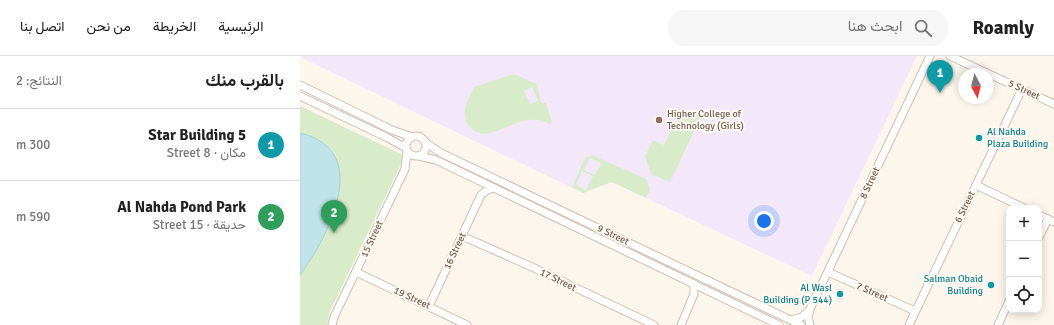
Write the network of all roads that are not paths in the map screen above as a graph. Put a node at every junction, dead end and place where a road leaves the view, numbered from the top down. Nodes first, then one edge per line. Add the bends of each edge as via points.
1 (930, 56) edge
2 (950, 56) edge
3 (300, 85) edge
4 (1022, 89) junction
5 (300, 96) edge
6 (1054, 104) edge
7 (412, 137) junction
8 (426, 143) junction
9 (406, 150) junction
10 (417, 156) junction
11 (405, 168) junction
12 (480, 182) junction
13 (976, 186) junction
14 (494, 188) junction
15 (481, 195) junction
16 (521, 201) junction
17 (1017, 205) edge
18 (557, 208) junction
19 (1042, 216) edge
20 (1051, 221) edge
21 (1042, 233) edge
22 (462, 236) junction
23 (356, 272) junction
24 (828, 272) junction
25 (694, 284) junction
26 (702, 288) junction
27 (694, 294) junction
28 (429, 306) junction
29 (1006, 308) edge
30 (338, 309) junction
31 (810, 309) junction
32 (915, 311) junction
33 (791, 320) junction
34 (332, 325) edge
35 (336, 325) edge
36 (467, 325) edge
37 (654, 325) edge
38 (681, 325) edge
39 (779, 325) edge
40 (801, 325) edge
41 (810, 325) edge
42 (909, 325) edge
43 (998, 325) edge

1 - 24 street, 8 Street
2 - 4 street, 5 Street
3 - 7 street via 392,130
4 - 6 street, 5 Street
4 - 13 street, 6 Street
5 - 9 street
7 - 8 street via 422,138
7 - 9 street via 407,141
8 - 10 street via 424,152
8 - 18 street, 9 Street via 441,153
9 - 10 street
9 - 11 street, 15 Street
10 - 11 street, 15 Street
10 - 12 street, 9 Street via 432,159
11 - 23 street, 15 Street
12 - 14 street, 9 Street
12 - 15 street, 16 Street
13 - 17 street
13 - 32 street, 6 Street
14 - 15 street
14 - 16 street, 9 Street
15 - 22 street, 16 Street
16 - 18 street via 546,209
16 - 25 street, 9 Street
18 - 33 street, 9 Street
19 - 20 street
20 - 21 street
22 - 28 street, 16 Street
22 - 37 street, 17 Street
23 - 28 street, 19 Street
23 - 30 street, 15 Street
24 - 31 street, 8 Street
24 - 32 street, 7 Street
25 - 26 street, 9 Street
25 - 27 street
26 - 27 street
26 - 39 street, 9 Street
27 - 38 street
28 - 36 street, 19 Street
29 - 43 street
30 - 34 street, 15 Street
30 - 35 street, 15 Street
31 - 33 street via 802,317
31 - 41 street, 8 Street
32 - 42 street, 6 Street
33 - 40 street, 9 Street

